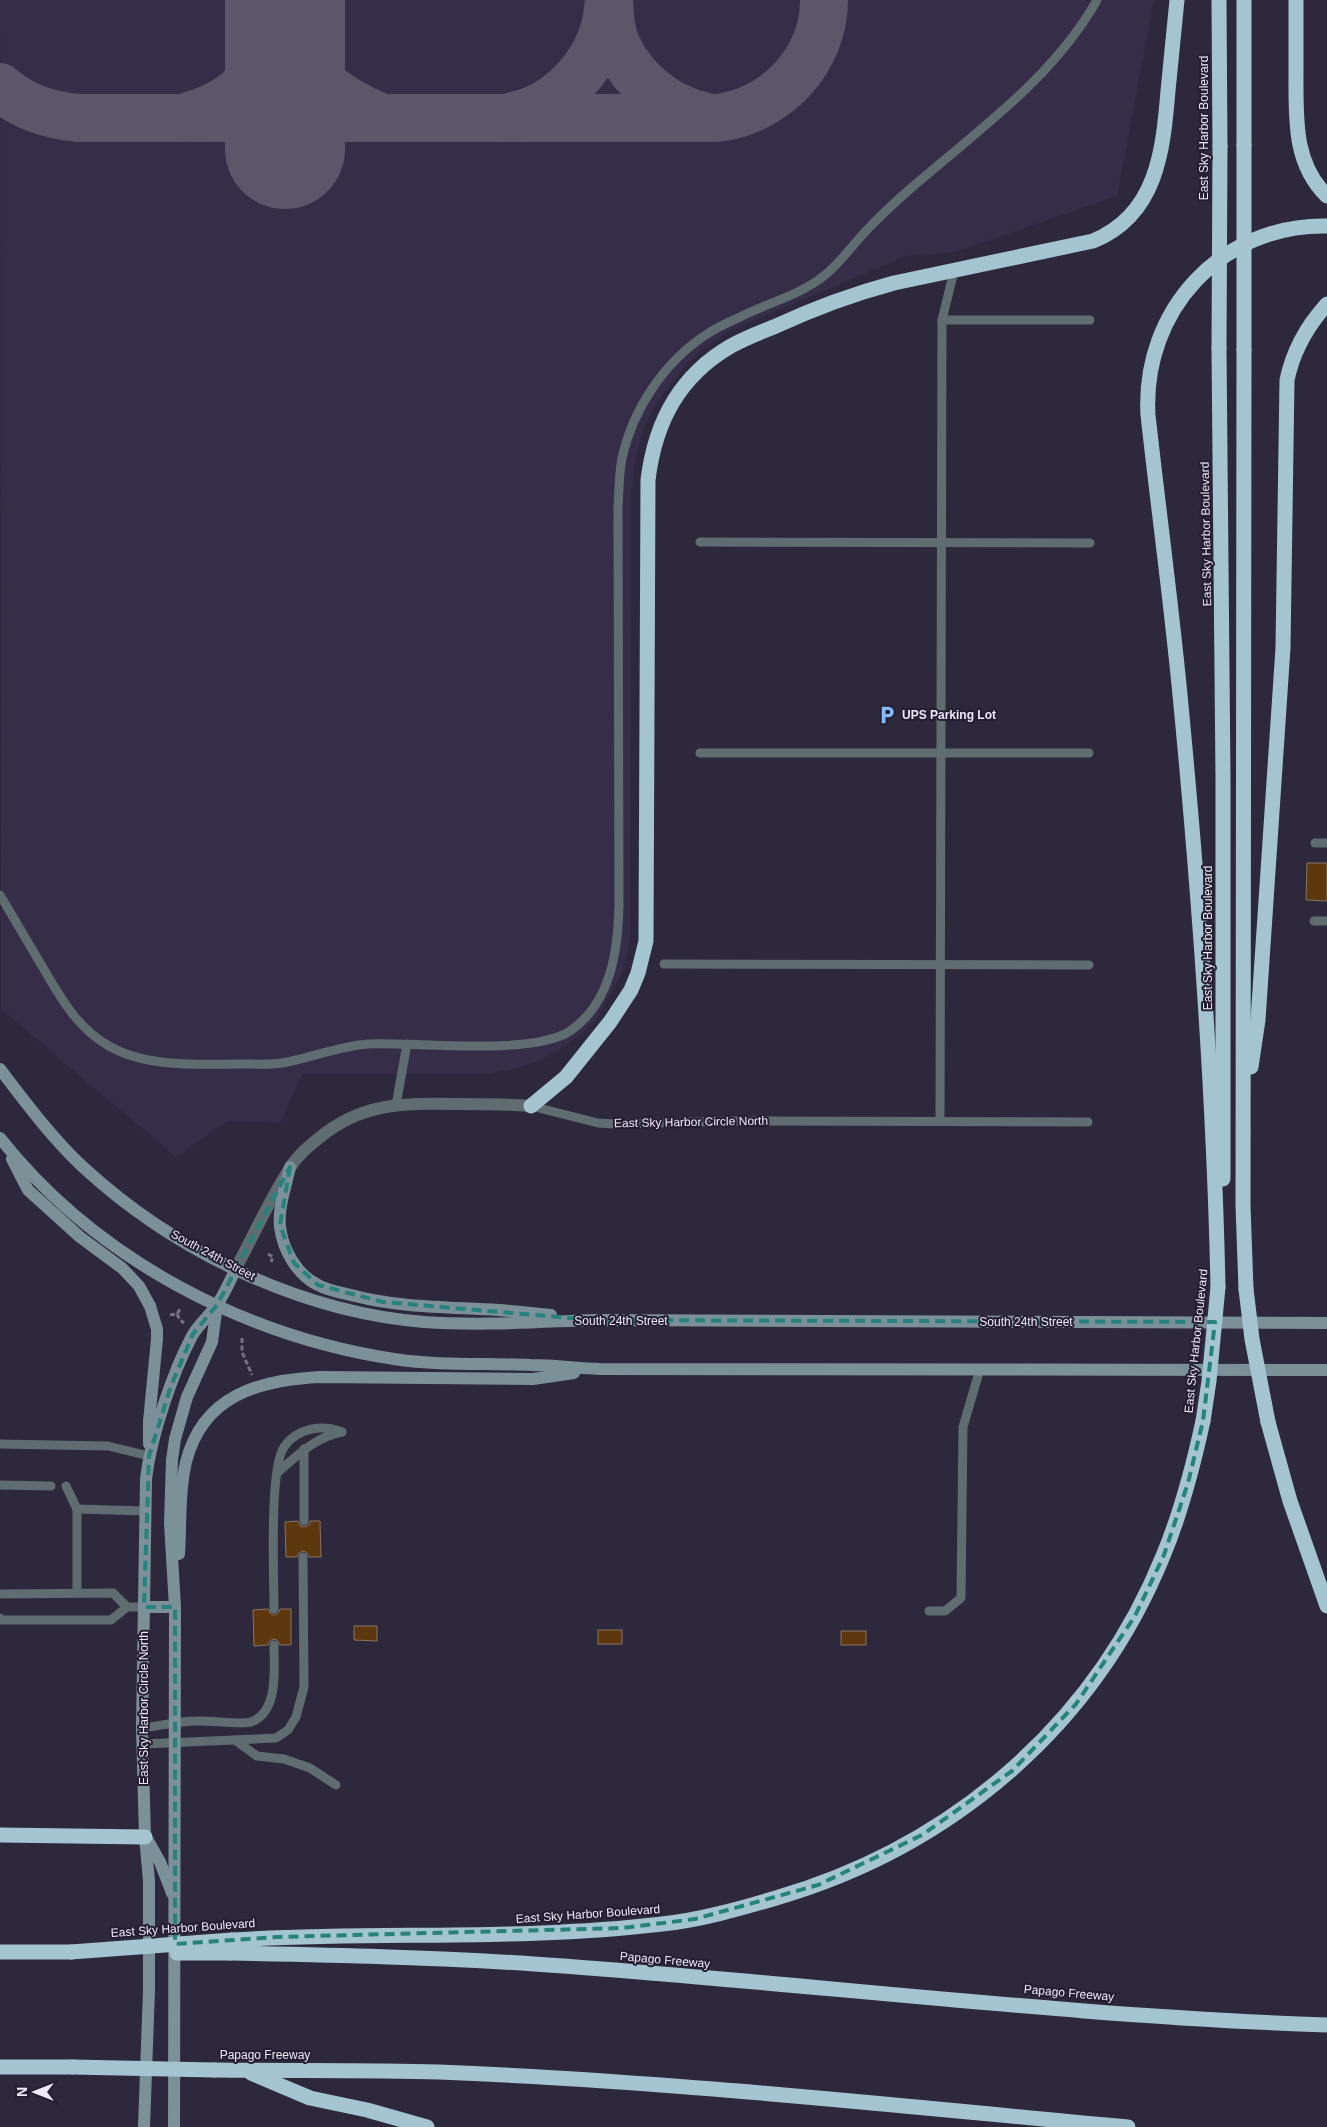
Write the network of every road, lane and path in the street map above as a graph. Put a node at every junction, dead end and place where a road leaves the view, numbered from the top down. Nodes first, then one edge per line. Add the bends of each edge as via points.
1 (1097, 0) edge
2 (1177, 0) edge
3 (1219, 0) edge
4 (1244, 0) edge
5 (1296, 0) edge
6 (1327, 196) edge
7 (1327, 226) edge
8 (954, 271) junction
9 (1327, 304) edge
10 (942, 320) junction
11 (1090, 320) dead end
12 (700, 542) dead end
13 (942, 542) junction
14 (1090, 543) dead end
15 (700, 752) dead end
16 (941, 753) junction
17 (1089, 753) dead end
18 (1315, 843) dead end
19 (1327, 843) edge
20 (0, 895) edge
21 (1314, 921) dead end
22 (1327, 921) edge
23 (664, 964) dead end
24 (941, 965) junction
25 (1089, 965) dead end
26 (407, 1044) junction
27 (0, 1069) edge
28 (396, 1105) junction
29 (531, 1106) junction
30 (940, 1121) junction
31 (1243, 1121) junction
32 (1088, 1122) dead end
33 (3, 1142) edge
34 (290, 1167) junction
35 (268, 1254) dead end
36 (271, 1262) dead end
37 (236, 1268) junction
38 (1218, 1287) junction
39 (217, 1305) junction
40 (180, 1309) dead end
41 (177, 1314) junction
42 (170, 1315) dead end
43 (594, 1320) junction
44 (1327, 1323) edge
45 (186, 1324) dead end
46 (242, 1338) dead end
47 (599, 1369) junction
48 (980, 1369) junction
49 (1327, 1370) edge
50 (252, 1376) dead end
51 (0, 1444) edge
52 (304, 1449) junction
53 (149, 1456) junction
54 (277, 1473) junction
55 (0, 1485) edge
56 (51, 1486) dead end
57 (66, 1486) dead end
58 (77, 1509) junction
59 (145, 1511) junction
60 (304, 1521) dead end
61 (304, 1557) dead end
62 (76, 1593) junction
63 (0, 1594) edge
64 (1327, 1606) edge
65 (127, 1607) junction
66 (144, 1607) junction
67 (175, 1607) junction
68 (274, 1609) dead end
69 (928, 1611) dead end
70 (0, 1618) edge
71 (274, 1645) dead end
72 (174, 1724) junction
73 (142, 1728) junction
74 (235, 1740) junction
75 (174, 1742) junction
76 (143, 1744) junction
77 (336, 1785) dead end
78 (0, 1835) edge
79 (145, 1837) junction
80 (175, 1900) junction
81 (231, 1946) junction
82 (0, 1952) edge
83 (1327, 2025) edge
84 (0, 2067) edge
85 (245, 2070) junction
86 (144, 2127) edge
87 (174, 2127) edge
88 (427, 2127) edge
89 (1128, 2127) edge

1 - 26 lane via 1070,42 1038,78 910,189 826,275 796,293 708,334 672,364 646,398 627,440 619,482 619,905 614,964 601,995 590,1010 569,1032 555,1038 505,1046
2 - 8 highway via 1161,154 1157,170 1138,206 1116,229 1093,241
3 - 38 highway, East Sky Harbor Boulevard, bridge via 1223,1174
4 - 31 highway, bridge
5 - 6 highway via 1298,144 1307,169
7 - 38 highway via 1275,232 1233,249 1210,265 1189,286 1169,318 1154,352 1148,384 1148,414 1181,706 1200,925
8 - 10 lane
8 - 29 highway via 835,301 732,345 691,379 661,423 654,440 648,480 646,941 631,990 610,1022 566,1077
9 - 31 highway via 1297,347 1287,380 1279,710 1258,1020
10 - 11 lane
10 - 13 lane
12 - 13 lane
13 - 14 lane
13 - 16 lane
15 - 16 lane
16 - 17 lane
16 - 24 lane
18 - 19 lane
20 - 26 lane via 66,1008 86,1030 129,1055 180,1063 280,1063 358,1045
21 - 22 lane
23 - 24 lane
24 - 25 lane
24 - 30 lane
26 - 28 lane
27 - 37 main road, South 24th Street via 82,1166 117,1196 174,1235
28 - 29 street, East Sky Harbor Circle North
28 - 34 street, East Sky Harbor Circle North via 370,1110 341,1122 312,1144
29 - 30 lane, East Sky Harbor Circle North via 598,1123 615,1124
30 - 32 lane, East Sky Harbor Circle North
31 - 64 highway, bridge via 1244,1247 1254,1355 1290,1501
33 - 39 main road via 53,1194 104,1238 165,1278
33 - 53 main road via 28,1190 80,1237 126,1272 139,1286 150,1306 157,1340
34 - 37 street, East Sky Harbor Circle North
34 - 43 main road via 280,1207 282,1235 299,1270 318,1286 406,1306 499,1310
35 - 36 path via 272,1257
37 - 39 main road, East Sky Harbor Circle North
37 - 43 main road, South 24th Street via 309,1298 368,1313 423,1322 502,1324
38 - 81 highway, East Sky Harbor Boulevard, bridge via 1209,1381 1188,1483 1164,1555 1135,1616 1097,1677 1054,1727 1012,1770 950,1818 884,1856 835,1878 800,1891 665,1924 594,1931 277,1937
39 - 47 main road via 292,1336 396,1359
39 - 53 main road, East Sky Harbor Circle North via 193,1334 171,1386
39 - 67 main road, East Sky Harbor Circle North via 212,1342 188,1398 172,1460 170,1523
40 - 41 path
41 - 42 path
41 - 45 path
43 - 44 main road, South 24th Street
46 - 50 path via 242,1352
47 - 48 main road
47 - 67 main road via 533,1379 288,1378 256,1385 236,1395 208,1420 192,1444 186,1463
48 - 49 main road
48 - 69 lane via 963,1427 961,1598 945,1611
51 - 53 lane via 108,1446
52 - 54 lane
52 - 54 lane via 328,1434 342,1432 330,1427 300,1432 283,1448
52 - 60 lane
53 - 59 main road, East Sky Harbor Circle North
54 - 68 lane
55 - 56 lane
57 - 58 lane
58 - 59 lane
58 - 62 lane
59 - 66 main road, East Sky Harbor Circle North
61 - 74 lane via 304,1687 296,1717 288,1730 276,1738
62 - 63 lane
62 - 65 lane via 113,1593
65 - 66 lane
65 - 70 lane via 111,1620
66 - 67 main road
66 - 73 main road, East Sky Harbor Circle North
67 - 72 main road, East Sky Harbor Circle North
71 - 72 lane via 274,1686 271,1701 262,1713 250,1722
72 - 73 lane
72 - 75 main road, East Sky Harbor Circle North
73 - 76 main road, East Sky Harbor Circle North
74 - 75 lane
74 - 77 lane via 257,1756 284,1759 310,1768
75 - 76 lane
75 - 80 main road, East Sky Harbor Circle North
76 - 79 main road, East Sky Harbor Circle North
78 - 79 highway
79 - 80 main road via 160,1862
79 - 86 main road, East Sky Harbor Circle North via 149,1881 149,1990
80 - 87 main road, East Sky Harbor Circle North
81 - 82 highway, Papago Freeway, bridge
81 - 83 highway, Papago Freeway via 532,1964 1086,2010
84 - 85 highway, Papago Freeway, bridge
85 - 88 highway via 310,2098
85 - 89 highway, Papago Freeway via 438,2072 564,2079

